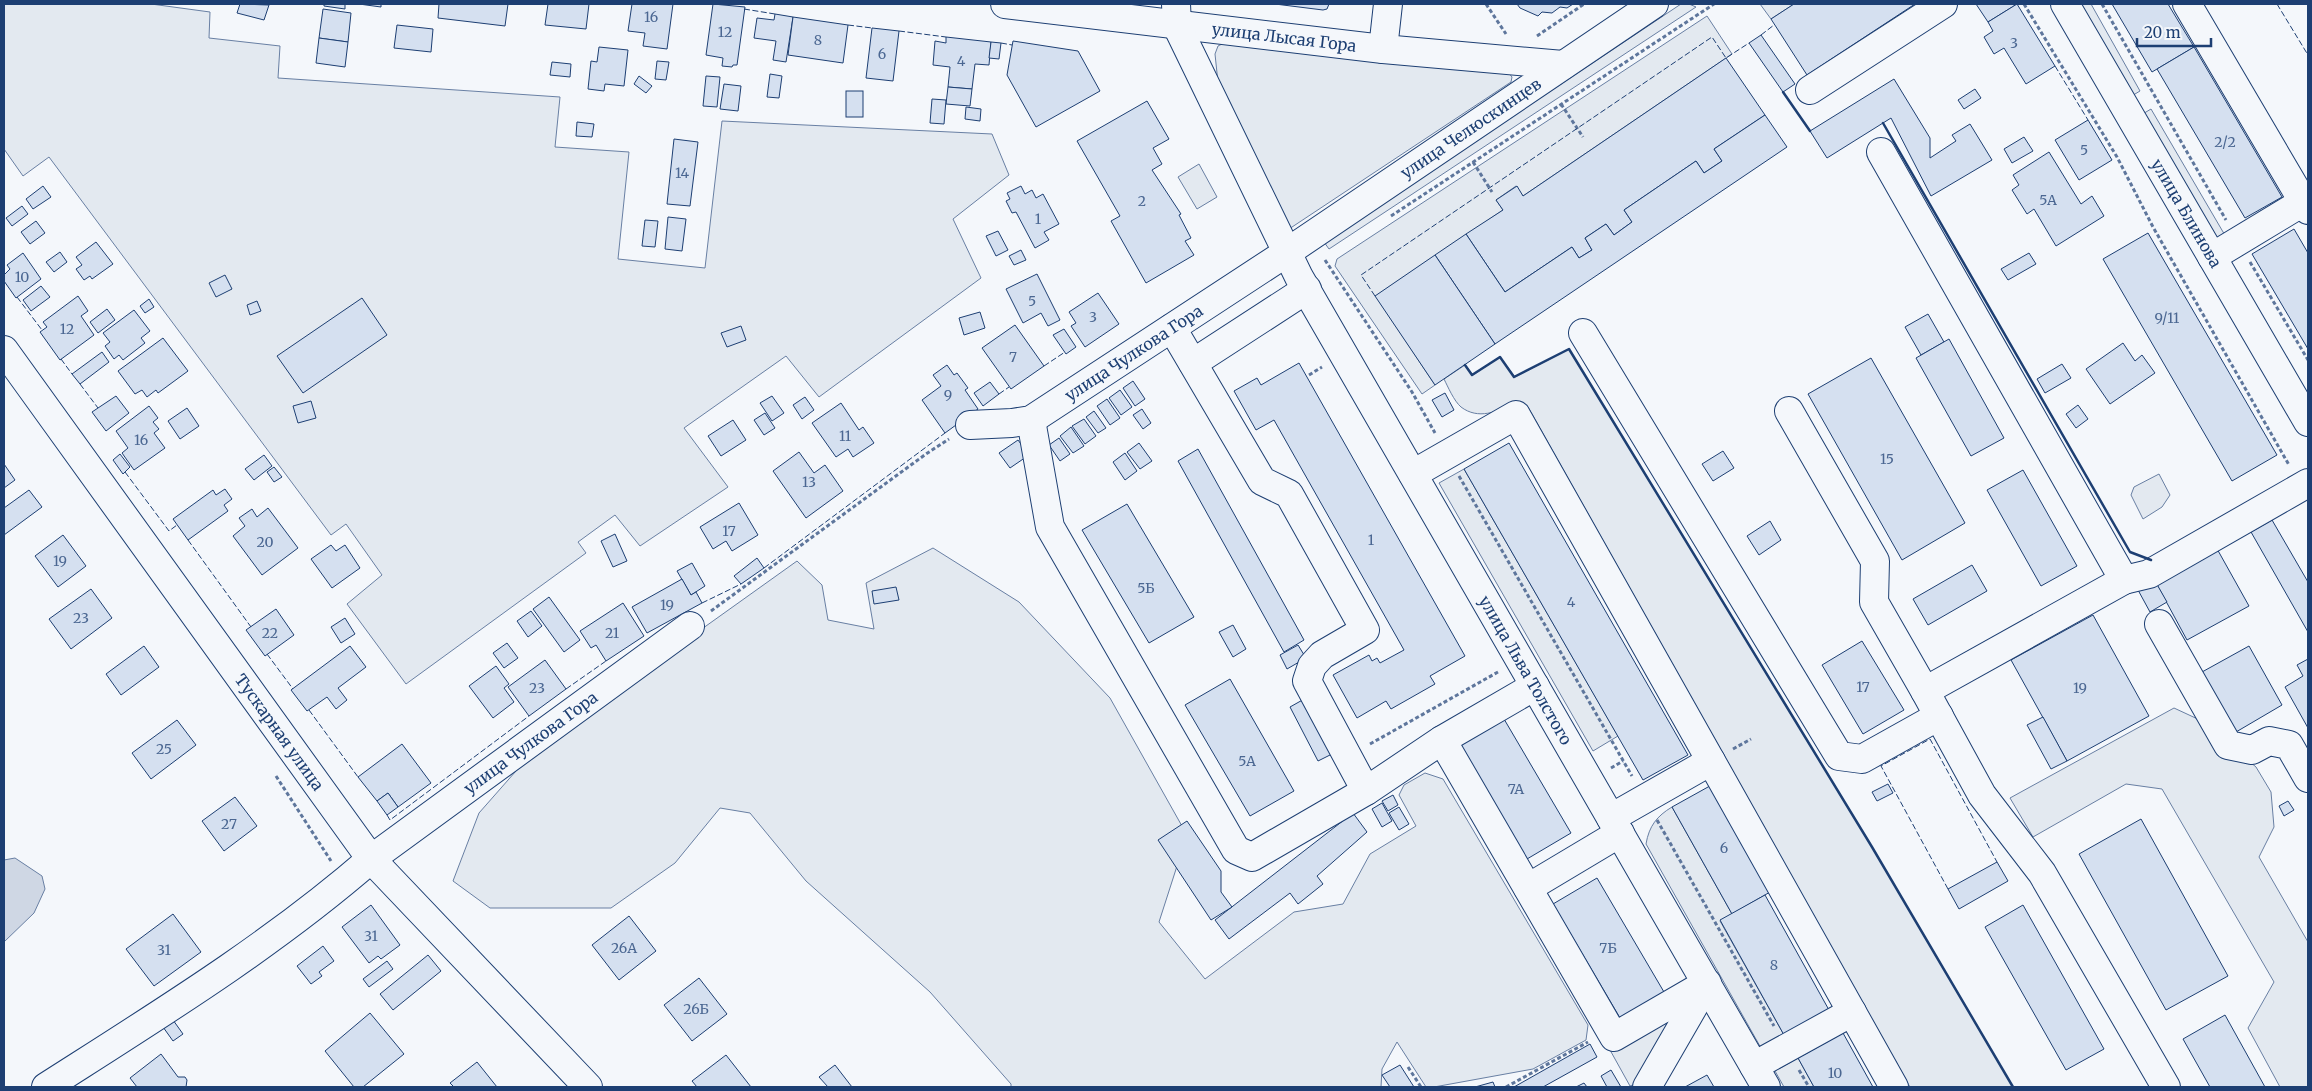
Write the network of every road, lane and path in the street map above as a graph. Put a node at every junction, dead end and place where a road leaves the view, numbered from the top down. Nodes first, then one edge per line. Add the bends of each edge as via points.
1 (1005, 4) edge
2 (1388, 4) edge
3 (1486, 4) edge
4 (1654, 4) edge
5 (1714, 4) edge
6 (1943, 4) edge
7 (2024, 4) edge
8 (2065, 4) edge
9 (2102, 4) edge
10 (2187, 4) edge
11 (1176, 15) edge
12 (1507, 35) dead end
13 (1383, 49) junction
14 (1563, 65) junction
15 (1810, 90) dead end
16 (1561, 104) junction
17 (1583, 137) dead end
18 (1881, 152) dead end
19 (1473, 162) junction
20 (1492, 192) dead end
21 (2307, 204) edge
22 (1390, 217) dead end
23 (2238, 241) junction
24 (1286, 253) junction
25 (1333, 255) dead end
26 (2212, 257) junction
27 (1324, 260) junction
28 (1303, 283) junction
29 (1172, 328) junction
30 (1583, 333) dead end
31 (4, 350) edge
32 (2308, 360) edge
33 (1193, 362) junction
34 (1789, 412) dead end
35 (1032, 420) junction
36 (2308, 422) edge
37 (970, 426) joint
38 (1447, 454) junction
39 (1413, 474) junction
40 (2305, 485) edge
41 (2124, 580) junction
42 (2159, 624) dead end
43 (690, 626) joint
44 (1520, 660) junction
45 (1535, 686) junction
46 (1925, 691) junction
47 (1939, 716) junction
48 (1442, 740) junction
49 (1348, 757) junction
50 (1711, 761) junction
51 (2308, 778) edge
52 (1366, 791) junction
53 (1645, 799) junction
54 (1616, 826) junction
55 (371, 859) junction
56 (1528, 888) junction
57 (1707, 983) junction
58 (1852, 1012) junction
59 (1610, 1030) junction
60 (1787, 1048) junction
61 (1408, 1066) dead end
62 (1760, 1076) edge
63 (46, 1087) edge
64 (588, 1087) edge
65 (1421, 1087) edge
66 (1506, 1087) edge
67 (1647, 1087) edge
68 (1809, 1087) edge
69 (1894, 1087) edge
70 (2166, 1087) edge

1 - 11 street, улица Лысая Гора
2 - 13 street
3 - 12 path
4 - 14 street, улица Челюскинцев
5 - 16 path
6 - 15 street
7 - 40 path via 2117,157 2153,227
8 - 26 street, улица Блинова
9 - 23 path
10 - 21 street
11 - 13 street, улица Лысая Гора
11 - 24 street, улица Льва Толстого
13 - 14 street, улица Лысая Гора
14 - 24 street, улица Челюскинцев
16 - 17 path
16 - 19 path
18 - 41 street
19 - 20 path
19 - 22 path
21 - 23 street
23 - 26 street
23 - 32 path
24 - 28 street, улица Льва Толстого
24 - 29 street, улица Чулкова Гора
25 - 27 path
26 - 36 street, улица Блинова
27 - 28 path
27 - 38 path via 1412,392
28 - 33 street
28 - 39 street, улица Льва Толстого
29 - 33 street
29 - 35 street, улица Чулкова Гора
30 - 47 street via 1839,756 1862,759
31 - 55 street, Тускарная улица
33 - 49 street via 1262,481 1289,494 1365,630 1322,655 1312,666 1307,681
34 - 46 street via 1874,561 1874,602
35 - 37 street, улица Чулкова Гора
35 - 52 street via 1050,527 1236,850 1252,856
37 - 43 path via 926,454
38 - 39 street
38 - 50 street via 1516,415
38 - 53 path
39 - 44 street, улица Льва Толстого
40 - 41 street via 2149,574
41 - 46 street
42 - 51 street via 2228,745 2252,750 2270,741 2289,745
43 - 55 street, улица Чулкова Гора
44 - 45 street, улица Льва Толстого
44 - 49 path
45 - 48 street
45 - 54 street, улица Льва Толстого
46 - 47 street
47 - 70 street via 1982,795 2042,873
48 - 52 street
48 - 56 street
49 - 52 street
50 - 53 street
50 - 58 street
53 - 54 street
53 - 60 path
54 - 56 street
54 - 57 street, улица Льва Толстого
55 - 63 street, улица Чулкова Гора via 345,882 198,990
55 - 64 street, Тускарная улица
56 - 59 street
57 - 59 street via 1614,1037
57 - 62 street, улица Льва Толстого
57 - 67 street
58 - 60 street
58 - 69 street
59 - 66 path
60 - 62 street
60 - 68 path
61 - 65 path

